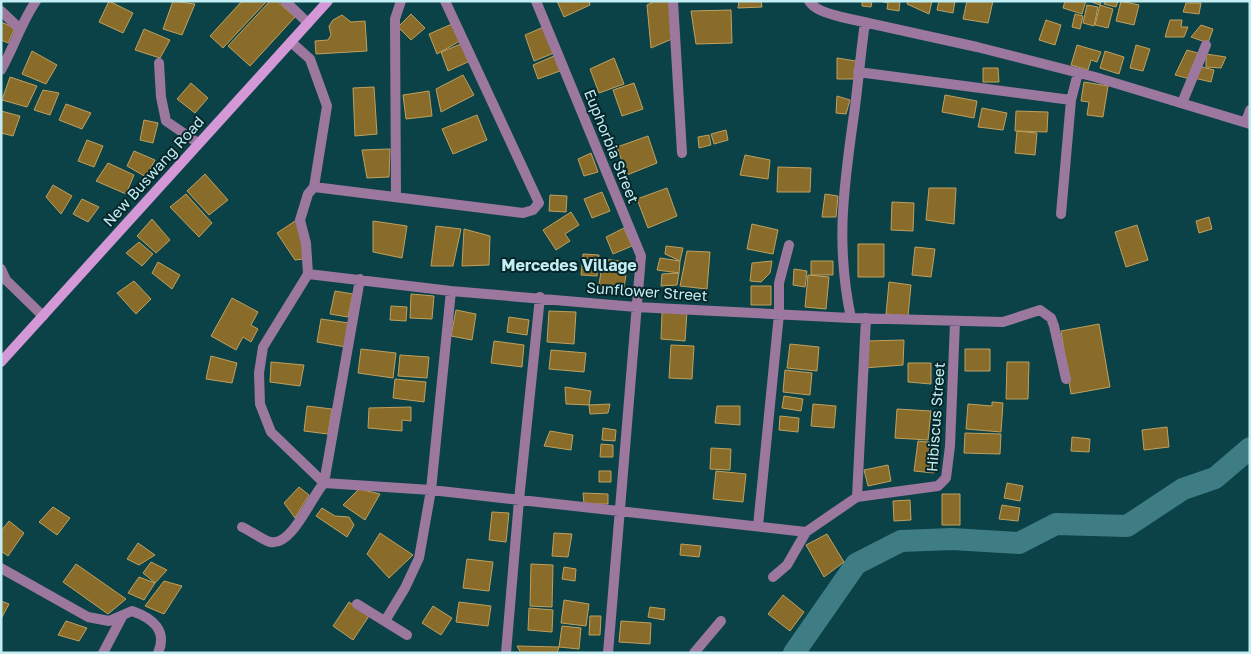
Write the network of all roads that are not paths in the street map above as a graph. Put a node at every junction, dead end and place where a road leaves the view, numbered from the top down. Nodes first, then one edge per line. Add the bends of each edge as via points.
1 (36, 1) edge
2 (285, 1) edge
3 (328, 1) edge
4 (401, 1) edge
5 (446, 1) edge
6 (536, 1) edge
7 (673, 1) edge
8 (809, 1) edge
9 (1, 11) edge
10 (308, 23) junction
11 (865, 23) junction
12 (20, 29) junction
13 (291, 42) junction
14 (1206, 44) dead end
15 (159, 63) dead end
16 (1, 70) edge
17 (858, 72) junction
18 (1078, 73) junction
19 (1071, 100) junction
20 (1182, 103) junction
21 (1250, 110) edge
22 (1248, 123) edge
23 (198, 143) junction
24 (682, 153) dead end
25 (314, 187) junction
26 (396, 197) junction
27 (1061, 214) dead end
28 (788, 245) dead end
29 (1, 269) edge
30 (308, 274) junction
31 (360, 279) junction
32 (450, 291) junction
33 (540, 297) junction
34 (636, 307) junction
35 (779, 314) junction
36 (43, 316) junction
37 (851, 318) junction
38 (866, 318) junction
39 (955, 322) junction
40 (1, 362) edge
41 (1066, 378) dead end
42 (324, 484) junction
43 (431, 490) junction
44 (857, 497) junction
45 (519, 500) junction
46 (619, 511) junction
47 (758, 526) junction
48 (242, 527) dead end
49 (806, 532) junction
50 (1, 568) edge
51 (773, 577) dead end
52 (357, 604) dead end
53 (123, 615) junction
54 (385, 621) junction
55 (721, 621) dead end
56 (407, 635) dead end
57 (103, 653) edge
58 (158, 653) edge
59 (506, 653) edge
60 (608, 653) edge
61 (694, 653) edge

1 - 12 street
2 - 10 street
3 - 10 street, New Buswang Road
4 - 26 street via 395,18
5 - 26 street via 539,203 533,210 523,213
6 - 34 street, Euphorbia Street via 641,256
7 - 24 street
8 - 11 street via 822,11
9 - 12 street
10 - 13 street, New Buswang Road
11 - 17 street
11 - 18 street via 977,46
12 - 16 street
13 - 23 street, New Buswang Road
13 - 25 street via 310,59 327,106
14 - 20 street
15 - 23 street via 166,121
17 - 19 street
17 - 37 street via 841,225 844,286
18 - 19 street
18 - 20 street
19 - 27 street
20 - 22 street
21 - 22 street
23 - 36 street, New Buswang Road
25 - 26 street
25 - 30 street via 308,194 300,220 306,243
28 - 35 street via 779,283
29 - 36 street via 6,280
30 - 31 street, Sunflower Street
30 - 42 street via 263,347 259,373 260,404 271,432
31 - 32 street, Sunflower Street
31 - 42 street
32 - 33 street, Sunflower Street
32 - 43 street
33 - 34 street, Sunflower Street
33 - 45 street
34 - 35 street, Sunflower Street
34 - 46 street, Euphorbia Street
35 - 37 street, Sunflower Street
35 - 47 street
36 - 40 street, New Buswang Road
37 - 38 street, Sunflower Street
38 - 39 street, Sunflower Street
38 - 44 street
39 - 41 street, Sunflower Street via 1003,322 1040,310 1054,326
39 - 44 street, Hibiscus Street via 946,478 938,486
42 - 43 street
42 - 48 street via 290,535 283,540 268,542
43 - 45 street
43 - 54 street via 419,558
44 - 49 street, Hibiscus Street
45 - 46 street
45 - 59 street
46 - 47 street
46 - 60 street, Euphorbia Street
47 - 49 street
49 - 51 street via 786,565
50 - 53 street via 88,617 109,621
52 - 54 street
53 - 57 street
53 - 58 street via 134,612 158,628 162,639
54 - 56 street
55 - 61 street

